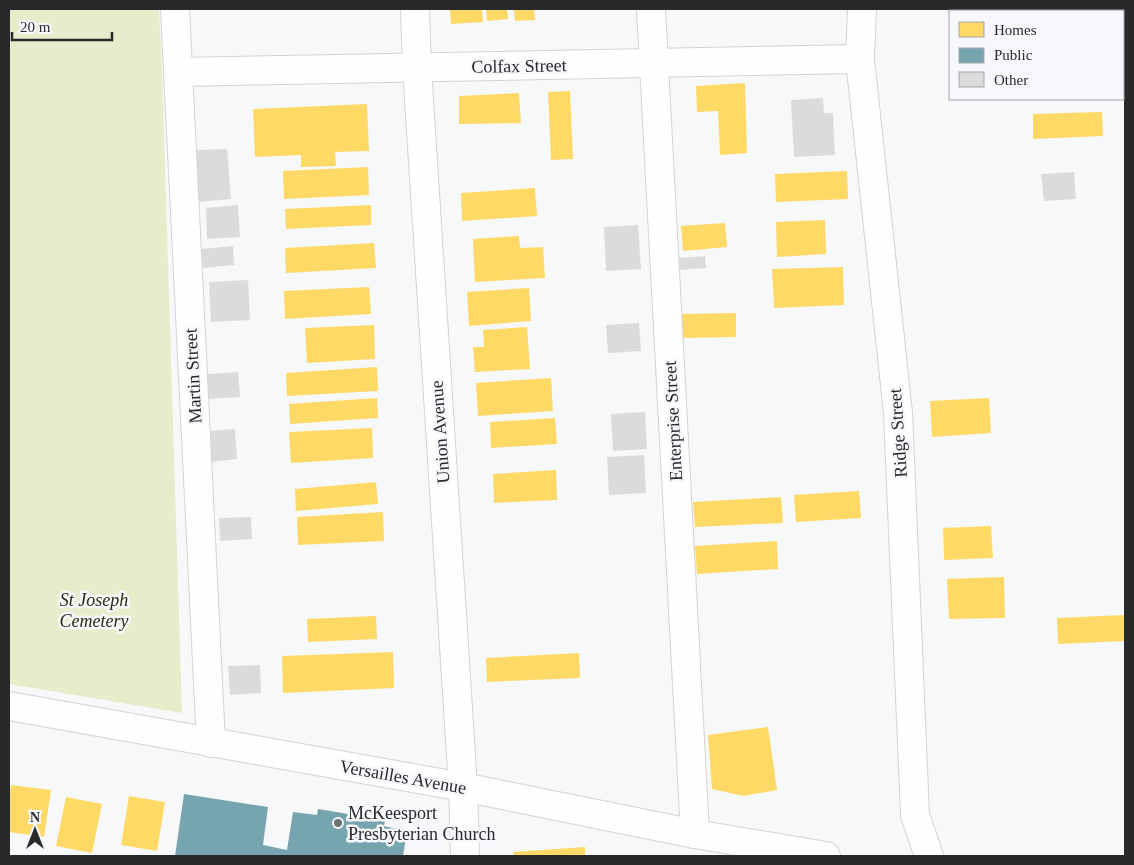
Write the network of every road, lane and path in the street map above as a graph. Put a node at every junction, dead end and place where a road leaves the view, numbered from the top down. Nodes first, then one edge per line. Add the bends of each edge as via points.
1 (175, 9) edge
2 (414, 9) edge
3 (651, 9) edge
4 (862, 9) edge
5 (860, 58) junction
6 (655, 64) junction
7 (417, 68) junction
8 (178, 72) junction
9 (9, 706) edge
10 (211, 743) junction
11 (463, 787) junction
12 (695, 834) junction
13 (465, 856) edge
14 (826, 856) edge
15 (928, 856) edge

1 - 8 street, Martin Street
2 - 7 street, Union Avenue
3 - 6 street, Enterprise Street
4 - 5 street, Ridge Street
5 - 6 street, Colfax Street
5 - 15 street, Ridge Street via 898,413 915,815
6 - 7 street, Colfax Street
6 - 12 street, Enterprise Street
7 - 8 street, Colfax Street
7 - 11 street, Union Avenue
8 - 10 street, Martin Street
9 - 10 street, Versailles Avenue
10 - 11 street, Versailles Avenue
11 - 12 street, Versailles Avenue
11 - 13 street, Union Avenue
12 - 14 street, Versailles Avenue

